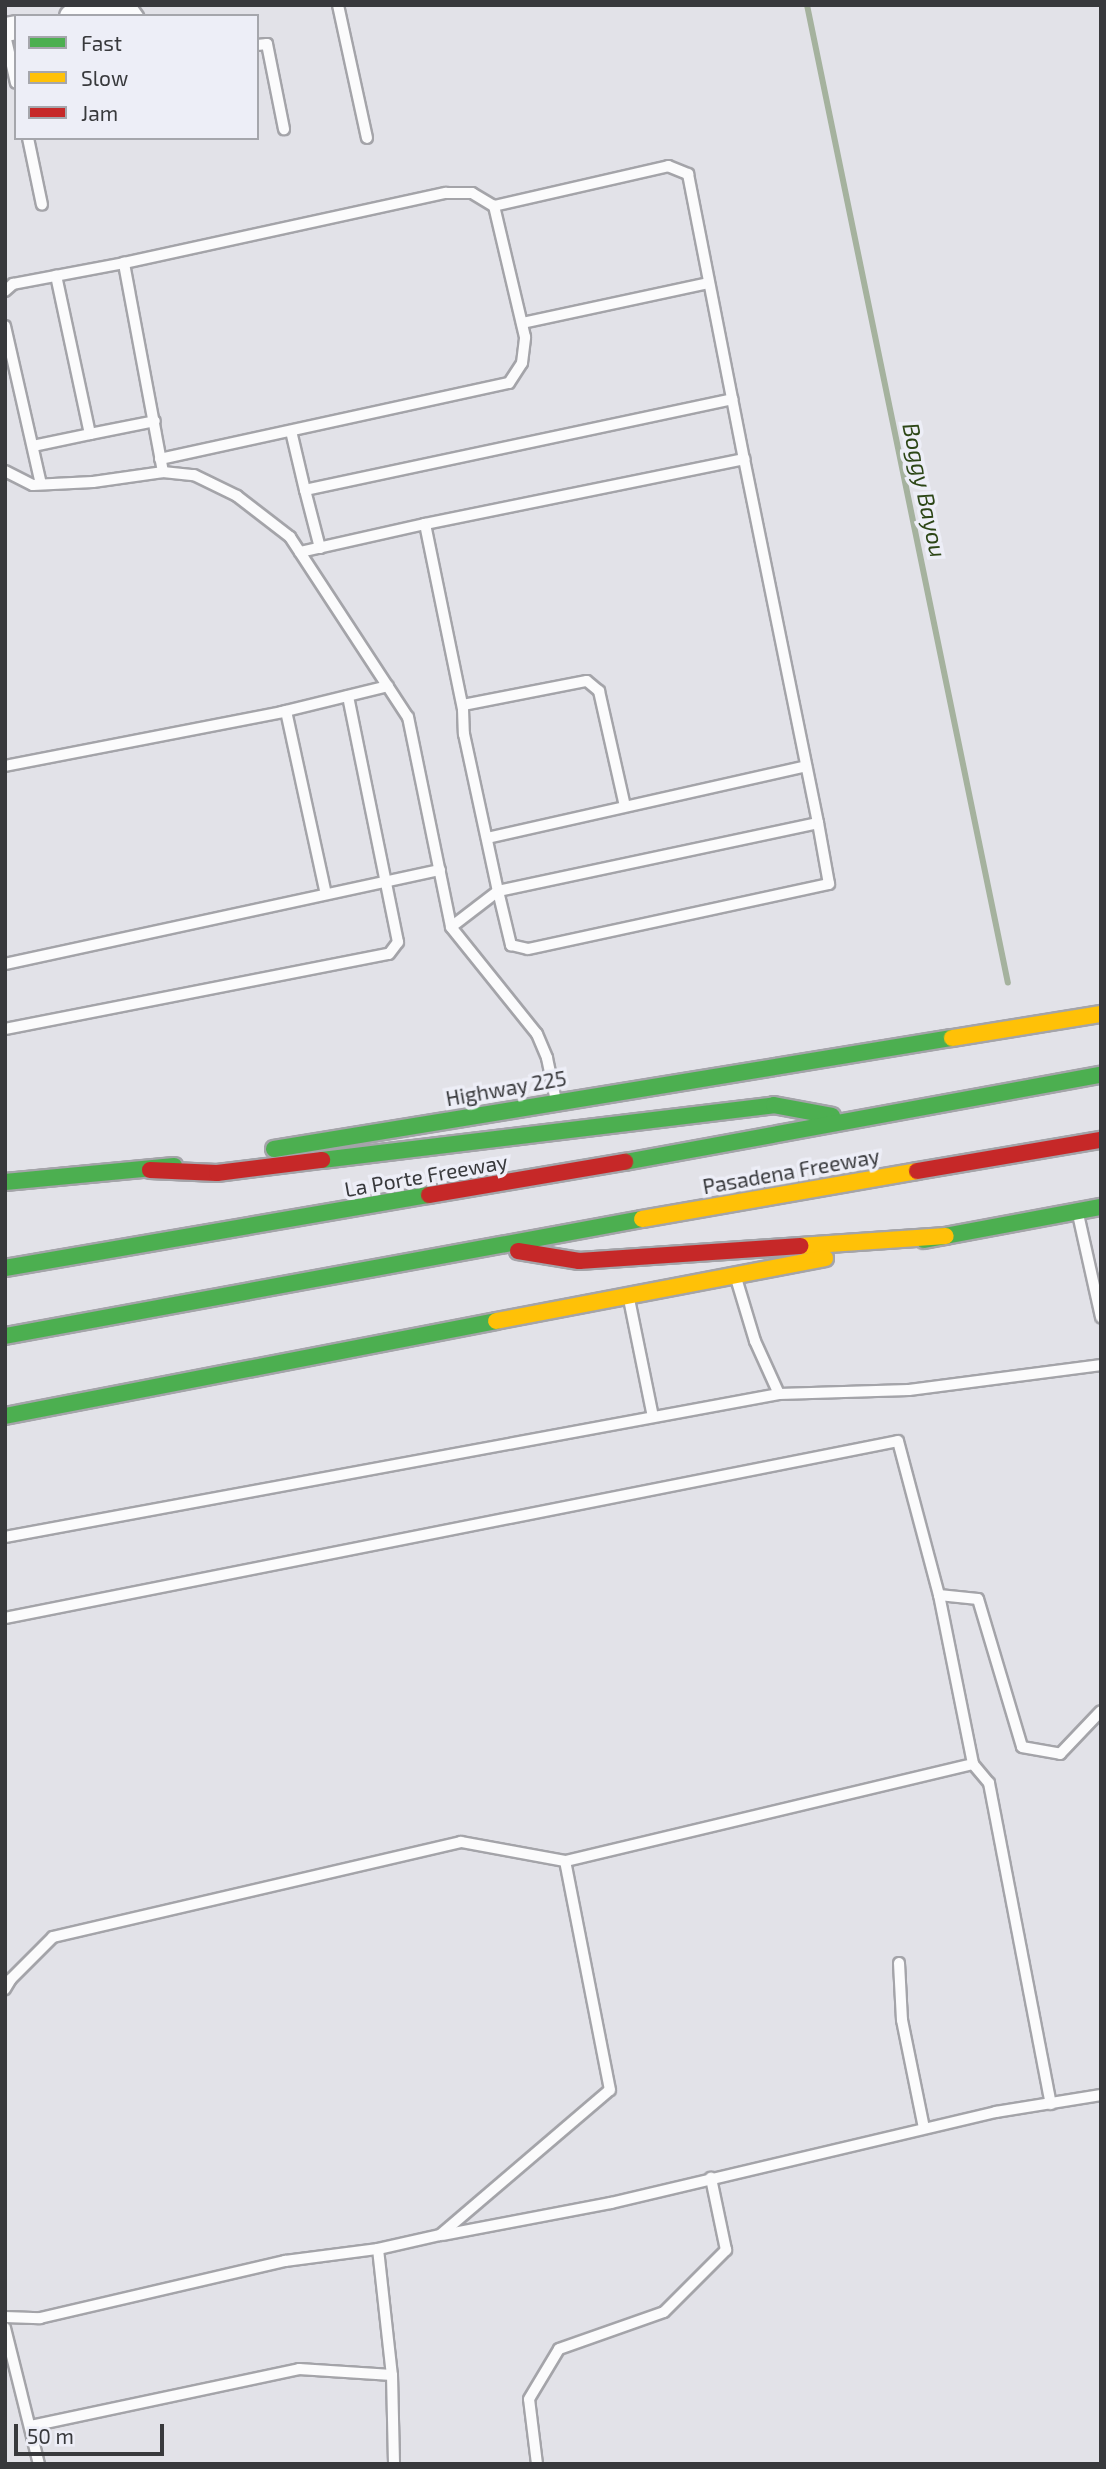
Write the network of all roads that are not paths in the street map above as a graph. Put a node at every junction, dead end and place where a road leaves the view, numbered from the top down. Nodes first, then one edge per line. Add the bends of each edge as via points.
1 (124, 5) edge
2 (338, 5) edge
3 (81, 14) edge
4 (5, 35) edge
5 (259, 45) edge
6 (14, 74) edge
7 (284, 129) dead end
8 (367, 138) dead end
9 (28, 140) edge
10 (42, 205) dead end
11 (494, 206) junction
12 (124, 263) junction
13 (56, 276) junction
14 (708, 283) junction
15 (5, 290) edge
16 (522, 323) junction
17 (5, 326) edge
18 (732, 399) junction
19 (155, 421) junction
20 (290, 431) junction
21 (90, 434) junction
22 (33, 446) junction
23 (160, 459) junction
24 (744, 460) junction
25 (5, 471) edge
26 (163, 472) junction
27 (41, 484) junction
28 (305, 490) junction
29 (425, 524) junction
30 (320, 548) junction
31 (300, 552) junction
32 (388, 686) junction
33 (348, 696) junction
34 (463, 705) junction
35 (286, 711) junction
36 (5, 766) edge
37 (806, 766) junction
38 (625, 806) junction
39 (817, 823) junction
40 (486, 838) junction
41 (439, 870) junction
42 (386, 881) junction
43 (498, 891) junction
44 (326, 894) junction
45 (451, 927) junction
46 (5, 964) edge
47 (1101, 1014) edge
48 (5, 1029) edge
49 (1101, 1075) edge
50 (556, 1101) junction
51 (854, 1121) junction
52 (1101, 1140) edge
53 (150, 1170) junction
54 (5, 1182) edge
55 (1101, 1207) edge
56 (1077, 1210) junction
57 (946, 1236) junction
58 (489, 1246) junction
59 (5, 1268) edge
60 (1096, 1270) edge
61 (735, 1276) junction
62 (629, 1296) junction
63 (1101, 1317) edge
64 (5, 1336) edge
65 (1101, 1365) edge
66 (779, 1394) junction
67 (5, 1416) edge
68 (653, 1417) junction
69 (5, 1537) edge
70 (939, 1595) junction
71 (5, 1618) edge
72 (1101, 1711) edge
73 (974, 1764) junction
74 (565, 1861) junction
75 (899, 1963) dead end
76 (5, 1989) edge
77 (1101, 2095) edge
78 (1051, 2104) junction
79 (924, 2128) junction
80 (712, 2178) junction
81 (440, 2235) junction
82 (378, 2249) junction
83 (5, 2317) edge
84 (5, 2328) edge
85 (392, 2375) junction
86 (30, 2426) junction
87 (39, 2464) edge
88 (394, 2464) edge
89 (537, 2464) edge

1 - 3 street
2 - 8 lane
4 - 6 lane
5 - 7 lane via 267,44
9 - 10 lane
11 - 12 lane via 472,193 446,193
11 - 14 lane via 668,166 688,174
11 - 16 lane
12 - 13 lane
12 - 19 lane
13 - 15 lane via 13,284
13 - 21 lane
14 - 16 lane
14 - 18 lane
16 - 20 lane via 522,363 509,383
17 - 22 lane
18 - 24 lane
18 - 28 lane
19 - 21 lane
19 - 23 lane
20 - 23 lane
20 - 28 lane
21 - 22 lane
22 - 27 lane
23 - 26 lane
24 - 29 lane
24 - 37 lane
25 - 27 lane via 33,485
26 - 27 lane
26 - 31 lane via 194,475 237,496 290,537
28 - 30 lane
29 - 30 lane
29 - 34 lane
30 - 31 lane
31 - 32 lane
32 - 33 lane
32 - 41 lane via 408,717
33 - 35 lane
33 - 42 lane
34 - 38 lane via 587,681 599,691
34 - 40 lane via 464,734
35 - 36 lane
35 - 44 lane
37 - 38 lane
37 - 39 lane
38 - 40 lane
39 - 43 lane
39 - 43 lane via 830,884 528,949 511,945
40 - 43 lane
41 - 42 lane
41 - 45 lane
42 - 44 lane
42 - 48 lane via 398,942 389,954
43 - 45 lane
44 - 46 lane
45 - 50 lane via 537,1034
47 - 50 main road, Highway 225
49 - 51 main road, Pasadena Freeway
50 - 53 main road, Highway 225
51 - 53 main road via 774,1105 217,1173
51 - 59 main road, La Porte Freeway
52 - 58 main road, Pasadena Freeway
53 - 54 main road, Highway 225
55 - 56 main road
56 - 57 main road
56 - 60 lane
57 - 58 main road via 579,1261
57 - 61 main road
58 - 64 main road
60 - 63 lane
61 - 62 main road
61 - 66 lane via 755,1341
62 - 67 main road
62 - 68 lane
65 - 66 lane via 909,1390
66 - 68 lane
68 - 69 lane
70 - 71 lane via 898,1441
70 - 72 lane via 978,1599 1023,1747 1060,1754
70 - 73 lane
73 - 74 lane
73 - 78 lane via 989,1783
74 - 76 lane via 461,1842 447,1845 53,1937
74 - 81 lane via 610,2090
75 - 79 lane via 902,2020
77 - 78 lane
78 - 79 lane
79 - 80 lane
80 - 81 lane via 611,2203
80 - 89 lane via 726,2249 664,2312 559,2348 529,2399
81 - 82 lane
82 - 83 lane via 285,2261 40,2318
82 - 85 lane
84 - 86 lane
85 - 86 lane via 299,2369
85 - 88 lane
86 - 87 lane

